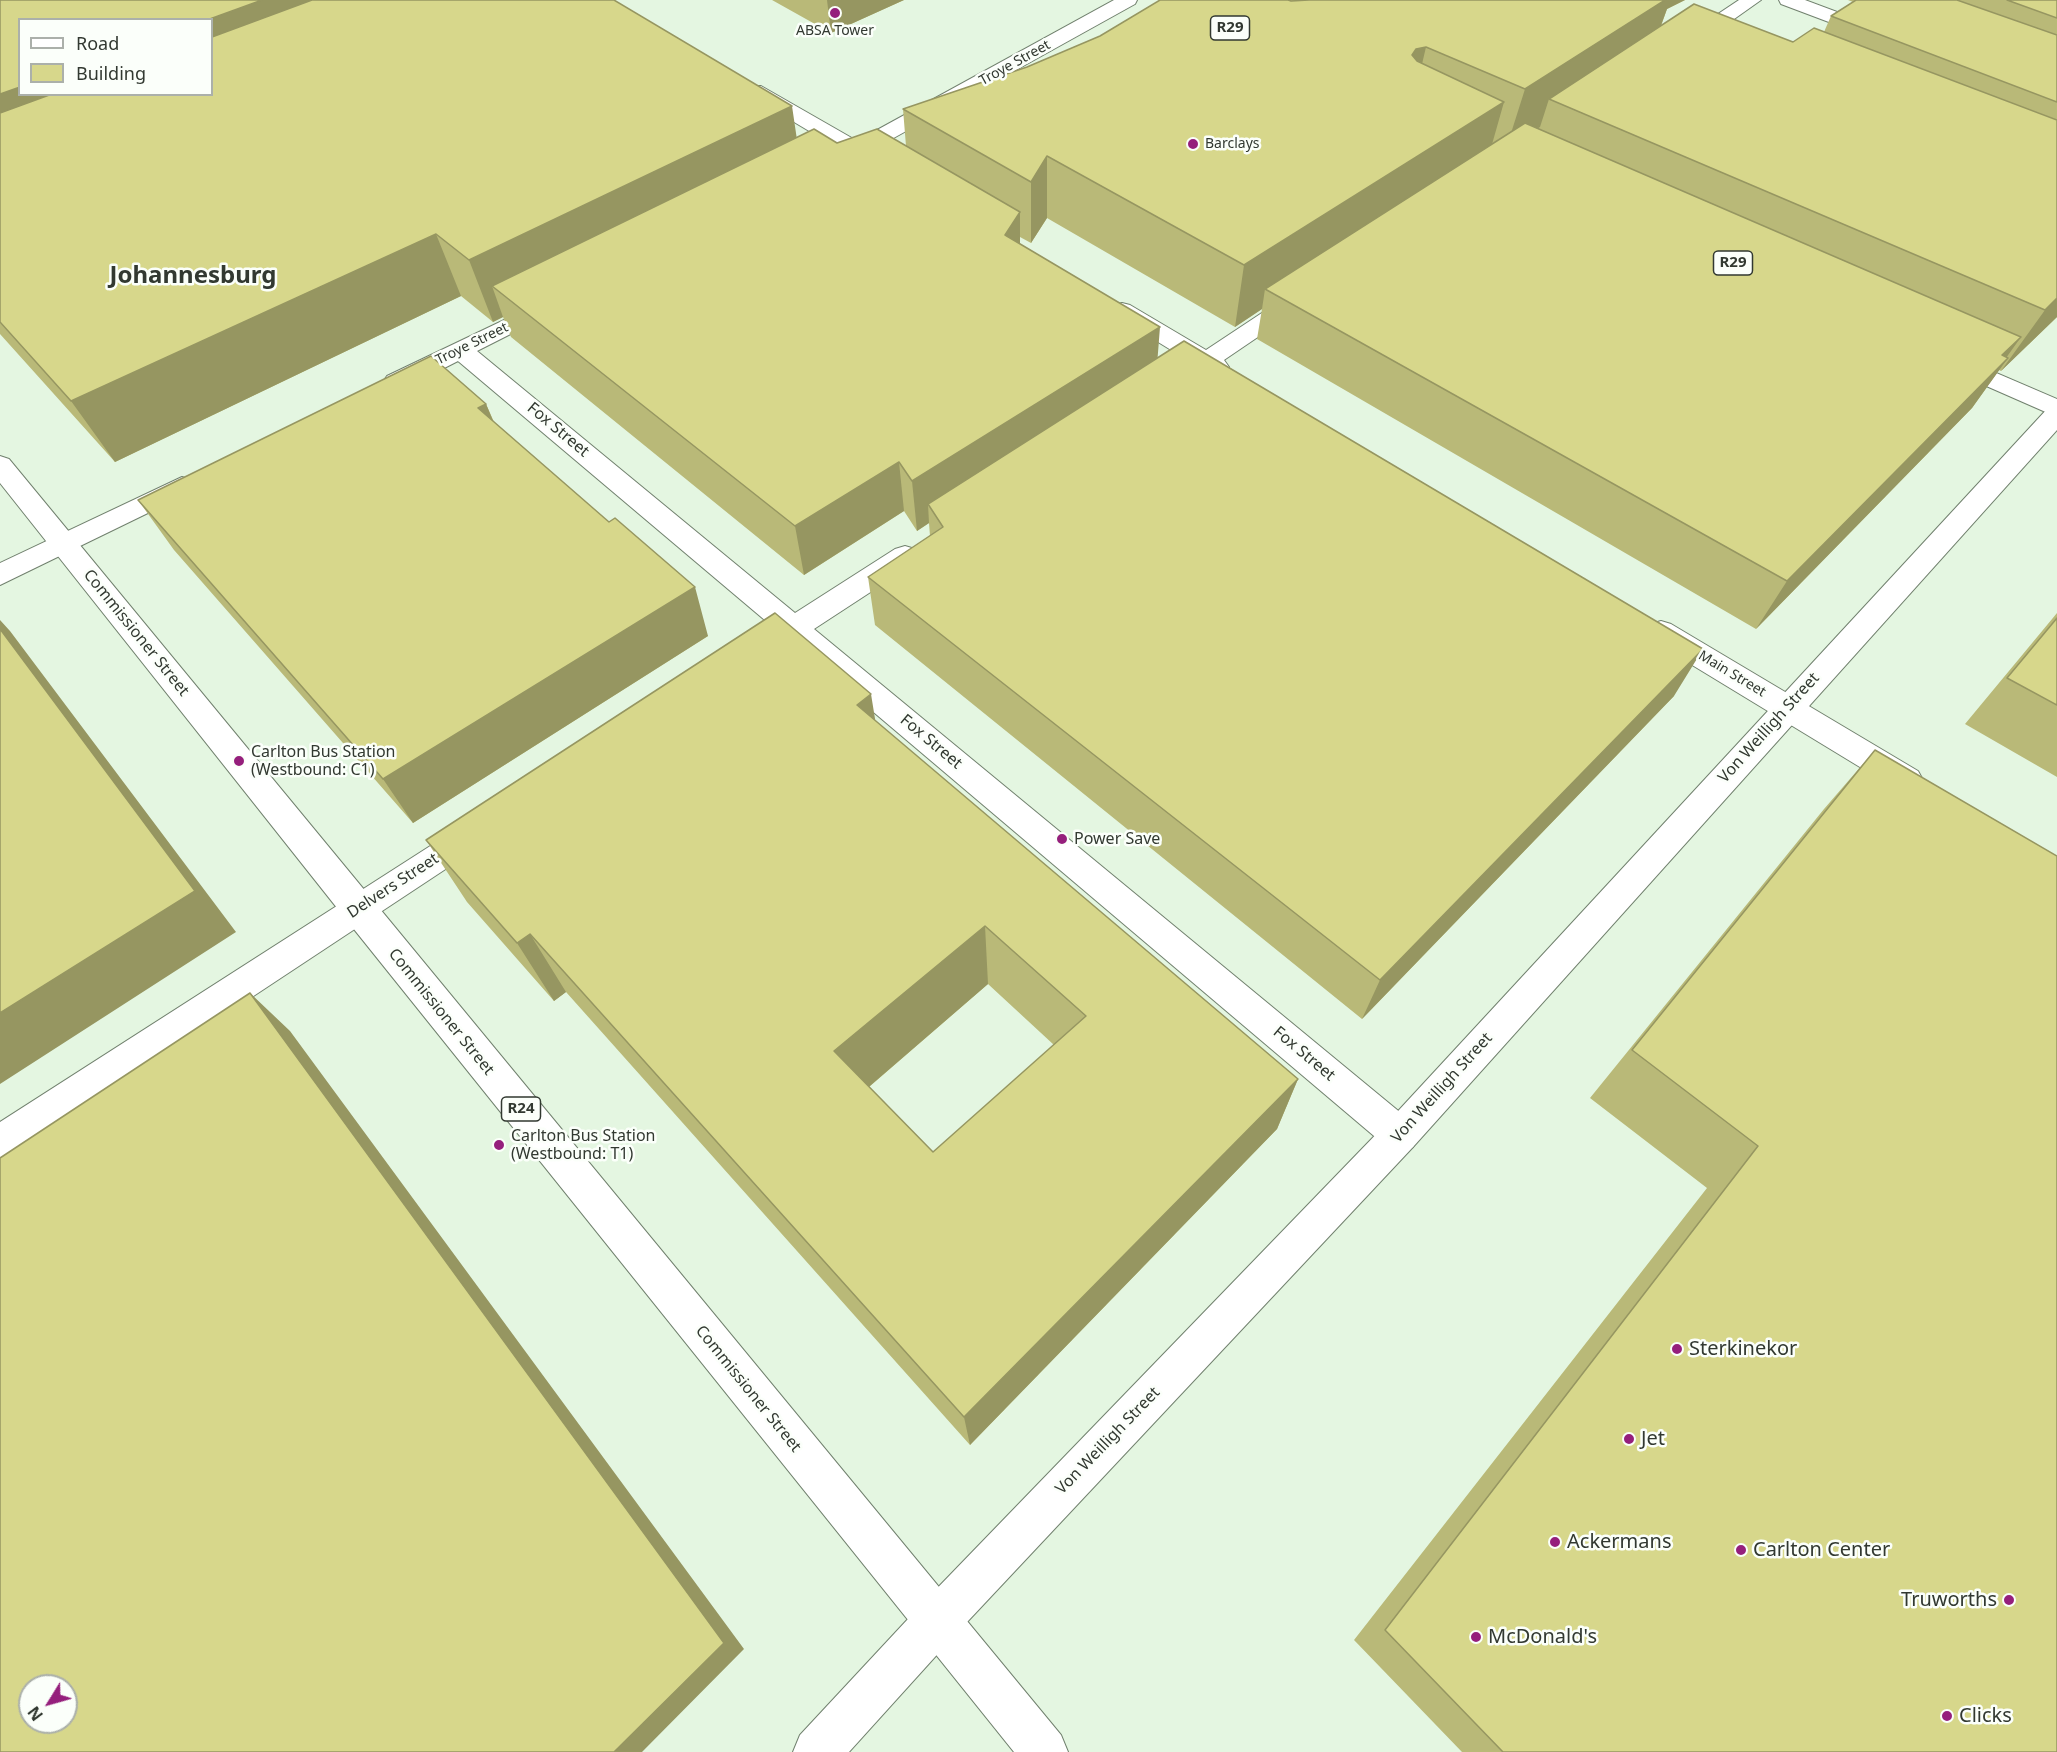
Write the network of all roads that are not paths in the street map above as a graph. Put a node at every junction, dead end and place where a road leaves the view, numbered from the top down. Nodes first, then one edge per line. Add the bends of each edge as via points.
1 (1128, 0) edge
2 (1752, 0) edge
3 (1788, 0) edge
4 (1889, 38) edge
5 (1686, 45) edge
6 (735, 78) edge
7 (857, 150) junction
8 (825, 166) edge
9 (898, 175) edge
10 (1323, 284) edge
11 (568, 296) edge
12 (1103, 299) edge
13 (461, 350) junction
14 (1928, 351) edge
15 (1206, 361) junction
16 (1237, 379) edge
17 (375, 392) edge
18 (1146, 400) edge
19 (2057, 412) edge
20 (0, 465) edge
21 (204, 476) edge
22 (926, 543) edge
23 (64, 544) junction
24 (0, 576) edge
25 (1645, 622) edge
26 (795, 628) junction
27 (735, 666) edge
28 (1787, 707) junction
29 (1927, 793) edge
30 (496, 819) edge
31 (357, 908) junction
32 (1400, 1135) junction
33 (0, 1143) edge
34 (937, 1621) junction
35 (817, 1752) edge
36 (1044, 1752) edge

1 - 7 street, Troye Street
2 - 5 street
3 - 4 street
6 - 7 street
7 - 8 street, Troye Street
7 - 9 street
10 - 15 street
11 - 13 street, Troye Street
12 - 15 street
13 - 17 street, Troye Street
13 - 26 street, Fox Street
14 - 19 street
15 - 16 street
15 - 18 street
19 - 28 street, Von Weilligh Street
20 - 23 street, Commissioner Street / R24
21 - 23 street
22 - 26 street
23 - 24 street
23 - 31 street, Commissioner Street / R24
25 - 28 street, Main Street
26 - 27 street
26 - 32 street, Fox Street
28 - 29 street, Main Street
28 - 32 street, Von Weilligh Street
30 - 31 street, Delvers Street
31 - 33 street, Delvers Street
31 - 34 street, Commissioner Street / R24
32 - 34 street, Von Weilligh Street
34 - 35 street, Von Weilligh Street
34 - 36 street, Commissioner Street / R24

